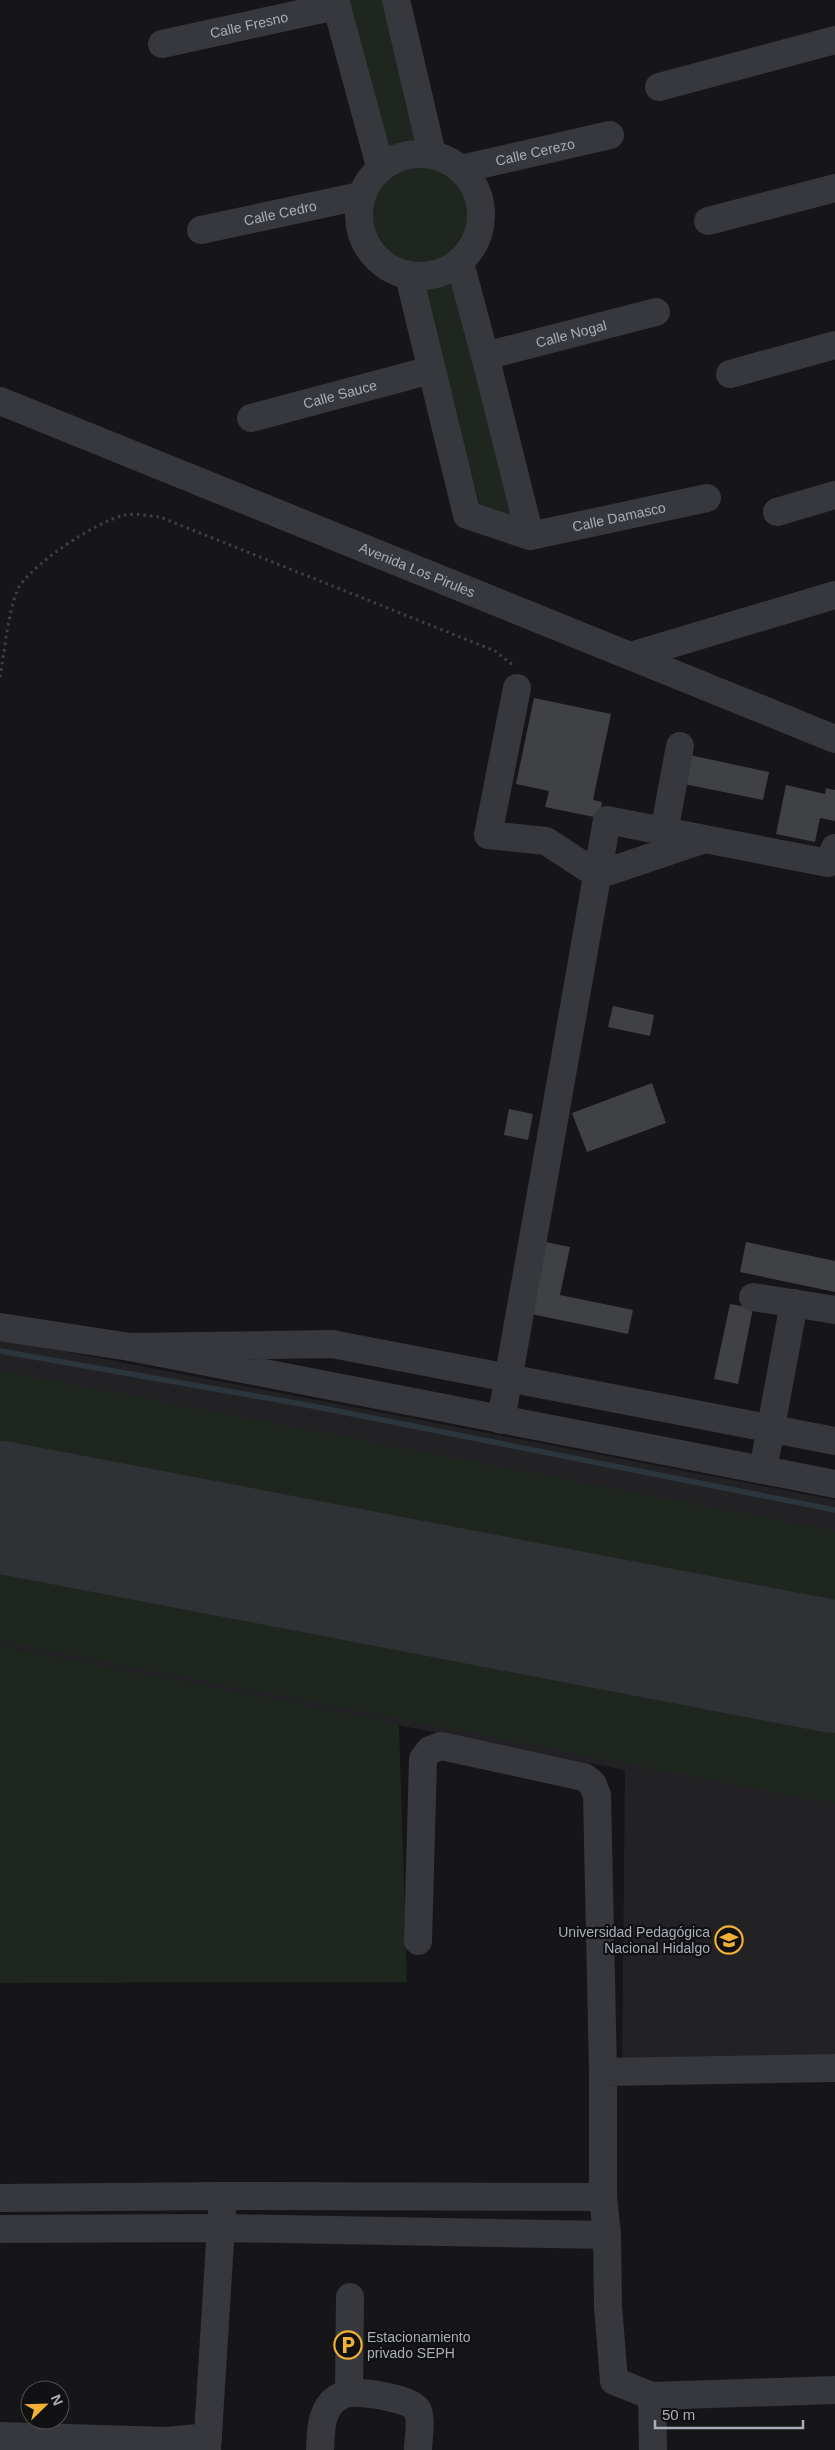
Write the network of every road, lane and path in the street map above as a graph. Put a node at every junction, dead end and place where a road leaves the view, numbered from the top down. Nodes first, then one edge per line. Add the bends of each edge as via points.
1 (396, 0) edge
2 (336, 3) edge
3 (835, 40) edge
4 (162, 44) dead end
5 (659, 87) dead end
6 (610, 135) dead end
7 (432, 154) junction
8 (380, 166) junction
9 (461, 169) junction
10 (835, 188) edge
11 (360, 196) junction
12 (708, 221) dead end
13 (201, 230) dead end
14 (460, 263) junction
15 (409, 276) junction
16 (656, 312) dead end
17 (835, 345) edge
18 (486, 356) junction
19 (431, 370) junction
20 (730, 374) dead end
21 (0, 401) edge
22 (251, 418) dead end
23 (835, 495) edge
24 (707, 498) dead end
25 (777, 512) dead end
26 (530, 536) junction
27 (835, 594) edge
28 (631, 656) junction
29 (0, 677) edge
30 (518, 688) joint
31 (835, 738) edge
32 (680, 746) dead end
33 (664, 832) junction
34 (703, 839) junction
35 (835, 848) edge
36 (598, 875) junction
37 (754, 1296) dead end
38 (794, 1303) junction
39 (835, 1310) edge
40 (0, 1327) edge
41 (130, 1347) junction
42 (509, 1378) junction
43 (501, 1420) junction
44 (770, 1429) junction
45 (835, 1441) edge
46 (763, 1470) junction
47 (835, 1484) edge
48 (418, 1941) dead end
49 (835, 2068) edge
50 (603, 2072) junction
51 (223, 2196) junction
52 (603, 2197) junction
53 (2, 2198) edge
54 (221, 2228) junction
55 (1, 2229) edge
56 (607, 2235) junction
57 (350, 2297) dead end
58 (835, 2390) edge
59 (349, 2393) junction
60 (652, 2396) junction
61 (0, 2436) edge
62 (207, 2444) edge
63 (320, 2450) edge
64 (418, 2450) edge
65 (653, 2450) edge

1 - 7 street
2 - 4 street, Calle Fresno
2 - 8 street
3 - 5 street
6 - 9 street, Calle Cerezo
7 - 8 street via 406,155
7 - 9 street
8 - 11 street
9 - 14 street via 477,191 482,217 475,244
10 - 12 street
11 - 13 street, Calle Cedro
11 - 15 street via 358,223 367,247 385,267
14 - 15 street via 437,276
14 - 18 street
15 - 19 street
16 - 18 street, Calle Nogal
17 - 20 street
18 - 26 street
19 - 22 street, Calle Sauce
19 - 26 street via 467,515
21 - 28 street, Avenida Los Pirules
23 - 25 street
24 - 26 street, Calle Damasco
27 - 28 street
28 - 31 street, Avenida Los Pirules
29 - 30 path via 12,609 21,585 83,532 126,515 160,517 495,651 514,667
30 - 36 street via 488,835 546,841
32 - 33 street
33 - 34 street
33 - 36 street via 607,820
34 - 35 street via 828,863
34 - 36 street
36 - 42 street
37 - 38 street
38 - 39 street
38 - 44 street
40 - 41 street
41 - 42 street via 332,1344
41 - 43 street
42 - 43 street
42 - 44 street
43 - 46 street
44 - 45 street
44 - 46 street
46 - 47 street
48 - 50 street via 423,1759 430,1750 441,1746 584,1777 592,1784 596,1795
49 - 50 street
50 - 52 street
51 - 52 street
51 - 53 street
51 - 54 street
52 - 56 street
53 - 55 street
54 - 55 street
54 - 56 street
54 - 62 street
56 - 60 street via 614,2381
57 - 59 street
58 - 60 street
59 - 63 street via 340,2396 326,2410
59 - 64 street via 403,2400 414,2405 419,2412
60 - 65 street
61 - 62 street

